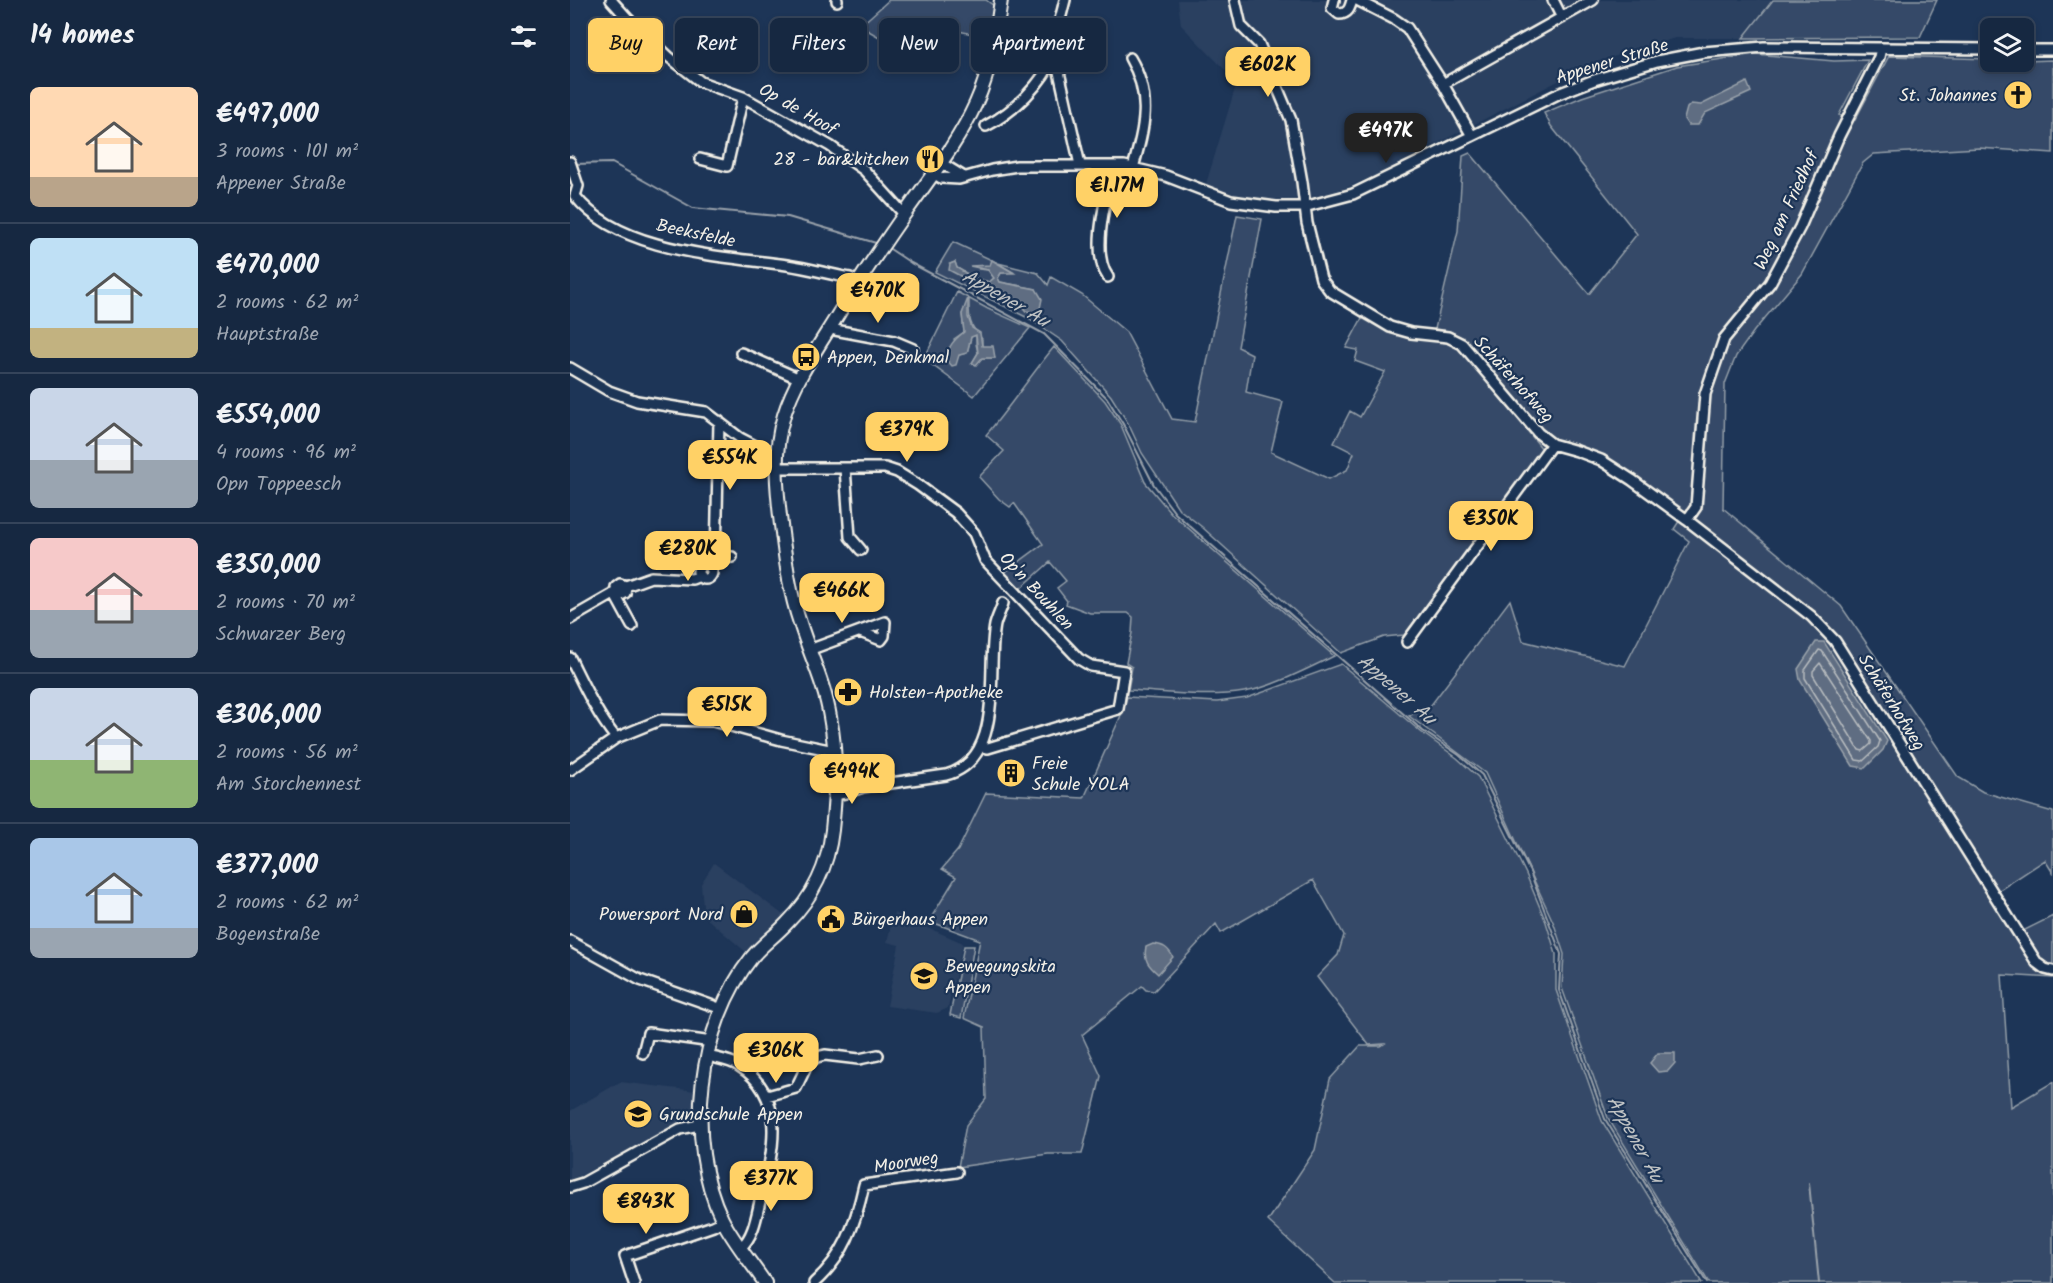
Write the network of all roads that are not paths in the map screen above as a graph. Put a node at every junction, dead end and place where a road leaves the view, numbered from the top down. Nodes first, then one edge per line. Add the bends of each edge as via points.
1 (611, 0) edge
2 (1001, 0) edge
3 (1065, 0) edge
4 (1235, 0) edge
5 (1334, 0) edge
6 (1352, 0) edge
7 (1357, 0) edge
8 (1553, 0) edge
9 (1593, 0) edge
10 (1566, 16) junction
11 (1060, 18) edge
12 (1881, 48) junction
13 (1980, 49) edge
14 (2034, 50) edge
15 (2053, 50) edge
16 (1130, 58) dead end
17 (1046, 72) edge
18 (1059, 72) edge
19 (1443, 84) junction
20 (743, 97) junction
21 (986, 126) dead end
22 (1472, 136) junction
23 (700, 159) dead end
24 (570, 162) edge
25 (1080, 165) junction
26 (1113, 166) junction
27 (937, 168) junction
28 (1132, 168) junction
29 (572, 197) edge
30 (1304, 207) junction
31 (904, 214) junction
32 (1108, 278) dead end
33 (858, 282) junction
34 (830, 327) junction
35 (913, 349) dead end
36 (741, 353) dead end
37 (570, 368) edge
38 (800, 379) junction
39 (719, 421) junction
40 (1552, 444) junction
41 (777, 455) junction
42 (776, 468) junction
43 (846, 468) junction
44 (1688, 520) junction
45 (861, 550) dead end
46 (732, 557) dead end
47 (713, 563) junction
48 (615, 593) junction
49 (1004, 603) dead end
50 (570, 619) edge
51 (632, 626) dead end
52 (860, 632) dead end
53 (1407, 642) dead end
54 (809, 650) junction
55 (570, 658) edge
56 (616, 738) junction
57 (982, 747) junction
58 (834, 751) junction
59 (570, 770) edge
60 (834, 782) junction
61 (863, 787) junction
62 (834, 795) junction
63 (570, 941) edge
64 (2053, 971) edge
65 (722, 1009) junction
66 (712, 1042) junction
67 (643, 1053) dead end
68 (878, 1054) dead end
69 (708, 1056) junction
70 (767, 1096) junction
71 (699, 1125) junction
72 (957, 1172) dead end
73 (570, 1187) edge
74 (723, 1221) junction
75 (741, 1247) junction
76 (634, 1283) edge
77 (765, 1283) edge
78 (814, 1283) edge

1 - 20 street, Op de Hoof via 669,57 701,81
2 - 27 main road via 981,90 965,125
3 - 11 street
4 - 30 street, Schäferhofweg via 1241,26 1259,44 1291,120
5 - 6 street via 1332,8 1339,14 1348,10
7 - 19 street via 1407,28
8 - 10 street
9 - 10 street
10 - 19 street
12 - 13 street, Appener Straße
12 - 22 street, Appener Straße via 1764,47 1657,61 1558,94
12 - 44 street, Weg am Friedhof via 1770,283 1724,339 1705,394 1696,507
14 - 15 street
16 - 28 street via 1143,89 1145,110
17 - 21 street via 1034,88
18 - 25 street
19 - 22 street
20 - 23 street via 727,166
20 - 31 street, Op de Hoof via 831,146 864,170
22 - 30 street, Appener Straße via 1353,195
24 - 29 street, Beeksfelde via 578,186
25 - 26 street
25 - 27 street via 1005,167 966,178 941,178
26 - 28 street
26 - 32 street via 1101,242 1101,264
27 - 31 main road
28 - 30 street via 1166,176 1231,201
29 - 33 street, Beeksfelde via 599,220 638,238 706,255 790,265
30 - 40 street, Schäferhofweg via 1321,279 1330,291 1390,327 1448,337 1462,344 1538,433
31 - 33 main road
33 - 34 main road
34 - 35 street
34 - 38 main road
36 - 38 street
37 - 39 street via 609,391 637,401 706,412
38 - 41 main road via 784,414
39 - 41 street via 740,438
39 - 47 street
40 - 44 street, Schäferhofweg via 1601,460
40 - 53 street
41 - 42 main road
42 - 43 street, Op'n Bouhlen
42 - 54 main road via 789,582
43 - 45 street via 850,537
43 - 57 street, Op'n Bouhlen via 885,468 918,485 956,513 974,533 985,560 1079,659 1091,666 1124,671 1118,709
44 - 64 street, Schäferhofweg via 1810,616 1835,641 2037,963
46 - 47 street
47 - 48 street via 710,578 651,576 626,586 620,584
48 - 50 street
48 - 51 street
49 - 57 street via 995,624 987,730
52 - 54 street
54 - 58 main road via 827,702
55 - 56 street via 586,692
56 - 58 street via 660,720 705,720
56 - 59 street
57 - 61 street via 953,773
58 - 60 main road
60 - 61 street
60 - 62 main road
61 - 62 street
62 - 65 main road via 829,851 818,881 806,903 750,959
63 - 65 street via 640,980
65 - 66 main road
66 - 67 street via 648,1033
66 - 69 main road
68 - 70 street via 859,1059 817,1057 808,1064 796,1088
69 - 70 street via 738,1066
69 - 71 main road
70 - 75 street via 773,1118 773,1146 749,1239
71 - 73 street via 680,1129
71 - 74 main road via 708,1178
72 - 78 street, Moorweg via 864,1185 848,1240
74 - 75 main road
74 - 76 street via 626,1256
75 - 77 main road

